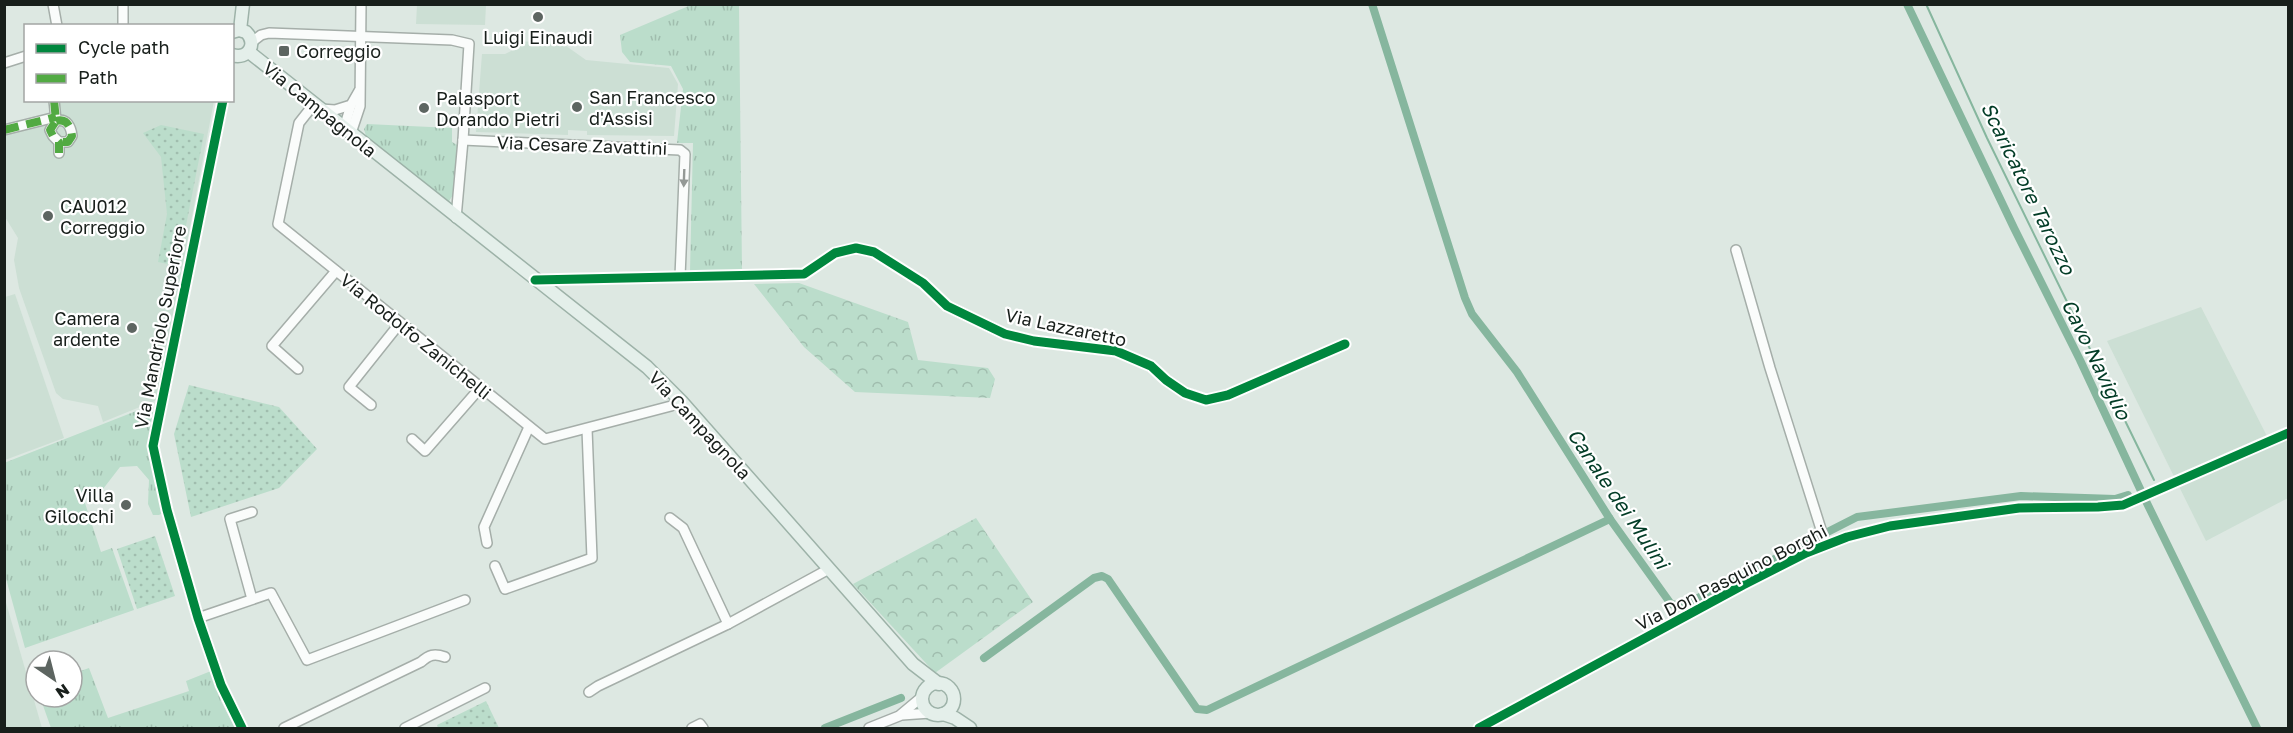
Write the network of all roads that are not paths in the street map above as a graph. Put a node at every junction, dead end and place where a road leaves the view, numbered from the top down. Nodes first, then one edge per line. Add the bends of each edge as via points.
1 (53, 4) edge
2 (123, 4) edge
3 (243, 4) edge
4 (361, 4) edge
5 (57, 24) edge
6 (123, 24) edge
7 (236, 31) edge
8 (360, 38) junction
9 (250, 47) junction
10 (234, 56) edge
11 (24, 57) edge
12 (4, 63) edge
13 (360, 91) junction
14 (54, 102) edge
15 (223, 102) edge
16 (351, 105) junction
17 (318, 106) junction
18 (56, 119) junction
19 (4, 130) edge
20 (348, 131) junction
21 (463, 140) junction
22 (59, 142) junction
23 (59, 153) dead end
24 (454, 210) junction
25 (1736, 250) dead end
26 (336, 271) junction
27 (680, 277) junction
28 (536, 280) junction
29 (400, 323) junction
30 (1345, 344) dead end
31 (298, 369) dead end
32 (480, 388) junction
33 (681, 401) junction
34 (371, 405) dead end
35 (529, 428) junction
36 (587, 429) junction
37 (2289, 433) edge
38 (411, 439) dead end
39 (252, 512) dead end
40 (670, 518) dead end
41 (1824, 537) junction
42 (487, 543) dead end
43 (495, 566) dead end
44 (829, 569) junction
45 (252, 599) junction
46 (465, 600) dead end
47 (198, 618) junction
48 (728, 624) junction
49 (445, 657) dead end
50 (913, 664) junction
51 (939, 684) junction
52 (484, 688) dead end
53 (589, 692) dead end
54 (923, 694) junction
55 (954, 701) junction
56 (936, 714) junction
57 (899, 716) junction
58 (969, 728) edge
59 (242, 729) edge
60 (284, 729) edge
61 (405, 729) edge
62 (692, 729) edge
63 (703, 729) edge
64 (869, 729) edge
65 (1479, 729) edge

1 - 5 street
2 - 6 street
3 - 7 main road
4 - 8 street
7 - 9 main road, Via Campagnola via 248,34
8 - 9 street via 269,33 261,35
8 - 13 street
8 - 21 street via 452,40 468,44
9 - 10 main road
9 - 17 main road, Via Campagnola
11 - 12 street
13 - 16 street
13 - 20 street via 360,105
14 - 18 street
15 - 47 street, Via Mandriolo Superiore via 153,446
16 - 17 street via 335,110
16 - 20 street
17 - 20 main road, Via Campagnola
17 - 26 street, Via Rodolfo Zanichelli via 299,123 278,224
18 - 19 street
18 - 22 street via 50,130
18 - 22 street via 67,122 72,136 68,142
20 - 24 main road, Via Campagnola
21 - 24 street
21 -> 27 street, Via Cesare Zavattini via 680,150 685,154
22 - 23 street
24 - 28 main road, Via Campagnola
25 - 41 street
26 - 29 street, Via Rodolfo Zanichelli
26 - 31 street via 272,346
27 - 28 street, Via Lazzaretto
27 - 30 street, Via Lazzaretto via 804,274 835,253 856,248 874,252 923,283 946,306 994,329 1034,341 1116,351 1151,366 1185,393 1206,400 1228,395
28 - 33 main road, Via Campagnola via 646,367
29 - 32 street, Via Rodolfo Zanichelli
29 - 34 street via 349,387
32 - 35 street, Via Rodolfo Zanichelli
32 - 38 street via 425,451
33 - 36 street, Via Rodolfo Zanichelli
33 - 44 main road, Via Campagnola
35 - 36 street, Via Rodolfo Zanichelli via 545,439
35 - 42 street via 484,526
36 - 43 street via 592,558 505,589
37 - 41 street, Via Don Pasquino Borghi via 2154,493 2110,507 1992,511
39 - 45 street via 230,519
40 - 48 street via 683,528
41 - 65 street, Via Don Pasquino Borghi
44 - 48 street
44 - 50 main road, Via Campagnola
45 - 46 street via 271,593 307,660
45 - 47 street
47 - 59 street, Via Mandriolo Superiore via 221,685
48 - 53 street
49 - 60 street via 428,656
50 - 51 main road, Via Campagnola
50 - 54 main road, Via Campagnola
51 - 54 main road via 930,686
51 - 55 main road, Via Campagnola via 948,687
52 - 61 street
54 - 56 main road, Via Campagnola via 924,705
54 - 57 street
55 - 56 main road via 950,709
55 - 58 main road, Via Campagnola
56 - 57 street
56 - 58 main road, Via Campagnola via 956,717
57 - 64 street
62 - 63 street via 700,724

